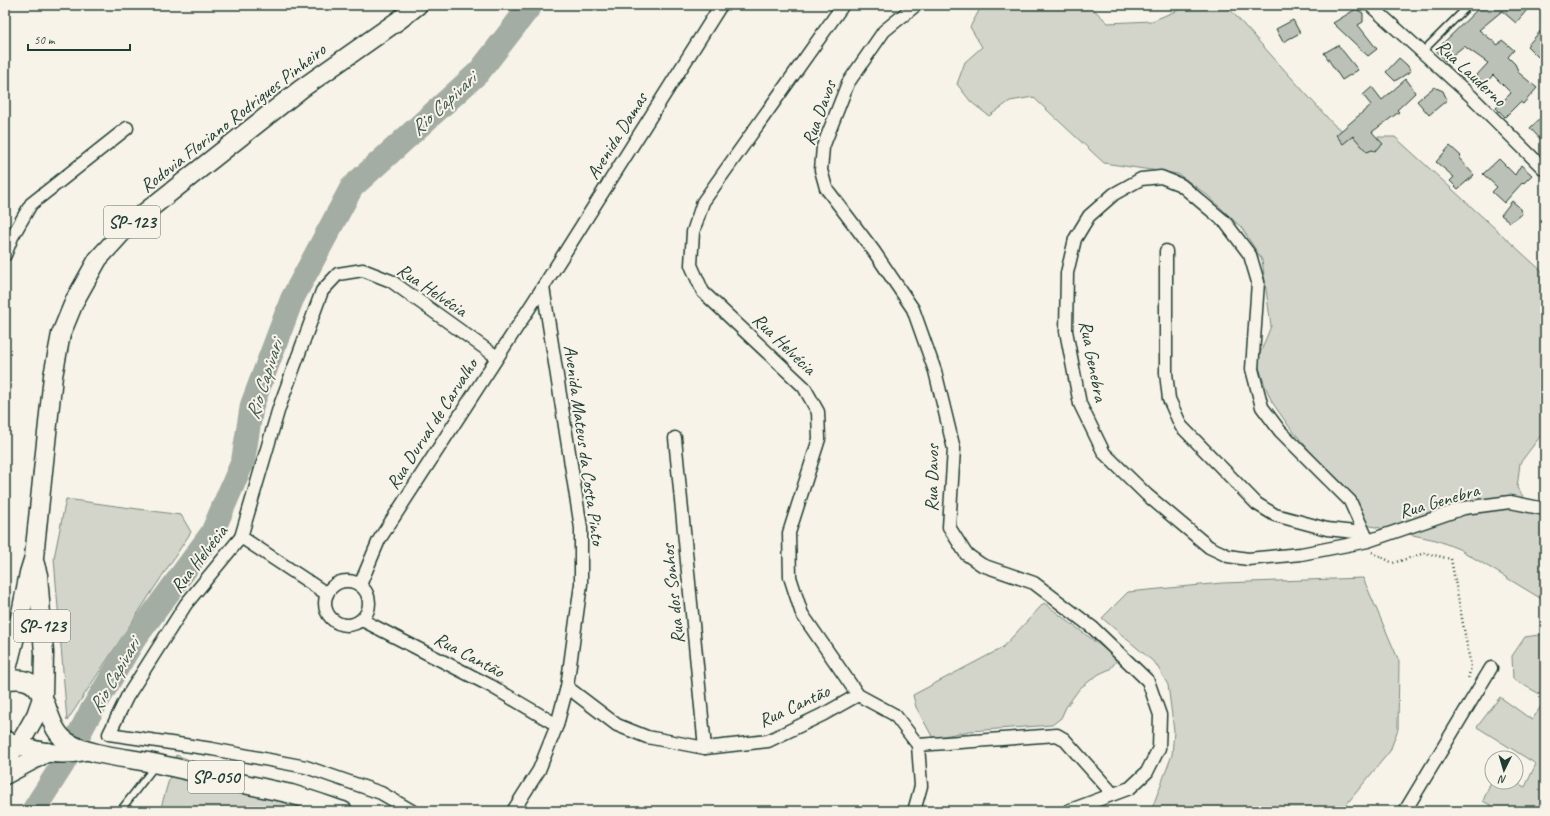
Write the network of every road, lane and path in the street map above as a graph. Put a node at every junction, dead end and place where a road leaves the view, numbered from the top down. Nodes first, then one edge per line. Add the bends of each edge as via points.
1 (418, 5) edge
2 (721, 5) edge
3 (843, 5) edge
4 (916, 5) edge
5 (1370, 5) edge
6 (1469, 5) edge
7 (1422, 52) junction
8 (127, 128) dead end
9 (1545, 170) edge
10 (1166, 251) dead end
11 (5, 255) edge
12 (543, 287) junction
13 (497, 357) junction
14 (676, 438) dead end
15 (1545, 510) edge
16 (242, 537) junction
17 (1366, 537) junction
18 (1355, 544) junction
19 (34, 557) junction
20 (360, 585) junction
21 (327, 594) junction
22 (362, 620) junction
23 (1491, 668) dead end
24 (5, 677) edge
25 (5, 681) edge
26 (1468, 682) dead end
27 (567, 687) junction
28 (43, 695) junction
29 (858, 695) junction
30 (557, 725) junction
31 (108, 734) junction
32 (12, 742) edge
33 (918, 745) junction
34 (705, 748) junction
35 (75, 751) junction
36 (5, 761) edge
37 (158, 764) junction
38 (5, 775) edge
39 (1113, 794) junction
40 (120, 811) edge
41 (343, 811) edge
42 (412, 811) edge
43 (513, 811) edge
44 (914, 811) edge
45 (1068, 811) edge
46 (1405, 811) edge

1 - 19 main road, Rodovia Floriano Rodrigues Pinheiro / SP-123 via 301,89 129,225 98,259 75,300 61,334 53,376
2 - 12 street, Avenida Damas
3 - 29 street, Rua Helvécia via 703,202 693,232 691,265 702,292 804,387 818,412 819,439 789,533 790,577 802,614
4 - 39 street, Rua Davos via 884,31 848,83 823,147 821,170 826,188 913,309 935,371 954,448 949,527 966,554 982,565 1034,583 1093,628 1148,681 1160,715 1159,748 1148,772 1130,788
5 - 7 street, Rua Lauderno
6 - 7 lane
7 - 9 street, Rua Lauderno via 1471,96
8 - 11 street via 31,204
10 - 17 street via 1166,373 1169,399 1181,426 1257,504 1275,515
12 - 13 street, Rua Durval de Carvalho
12 - 27 street, Avenida Mateus da Costa Pinto via 581,528 581,584
13 - 16 street, Rua Helvécia via 391,281 363,270 338,274 322,291 316,306 279,408
13 - 20 street, Rua Durval de Carvalho via 379,540
14 - 34 street, Rua dos Sonhos
15 - 17 street, Rua Genebra via 1510,502 1464,508
16 - 21 street
16 - 31 street, Rua Helvécia via 186,604 126,697
17 - 18 street, Rua Genebra
17 - 18 street, Rua Genebra via 1350,501 1280,430 1262,407 1252,369 1258,282 1250,255 1224,222 1181,184 1161,177 1141,179 1114,194 1089,216 1075,239 1067,273 1066,331 1080,404 1104,453 1147,495 1210,547 1228,556 1248,560
18 - 26 path via 1392,563 1425,553 1451,559 1472,667
19 - 24 main road, Rodovia Floriano Rodrigues Pinheiro / SP-123
19 - 28 main road, Rodovia Floriano Rodrigues Pinheiro / SP-123 via 38,575 44,653
20 - 21 street via 351,581 341,582 333,586
20 - 22 street via 369,598 367,614
21 - 22 street via 326,611 331,618 346,625
22 - 30 street, Rua Cantão via 491,686
23 - 46 street
25 - 28 main road via 24,680 35,686
27 - 30 street, Avenida Mateus da Costa Pinto
27 - 34 street, Rua Cantão via 617,725 647,737
28 - 32 main road, SP-123 via 36,715
28 - 35 main road via 57,731
29 - 33 street, Rua Helvécia via 895,716
29 - 34 street, Rua Cantão via 768,741
30 - 43 street, Avenida Mateus da Costa Pinto via 539,770
31 - 35 street, Rua Helvécia
31 - 42 street via 306,766 381,793
32 - 35 main road, SP-050 via 38,751
32 - 36 main road
33 - 39 street via 1057,735 1064,739
33 - 44 street via 921,786
35 - 37 main road, SP-050
35 - 38 main road
37 - 40 lane
37 - 41 main road, SP-050 via 290,794
39 - 45 street, Rua Davos

